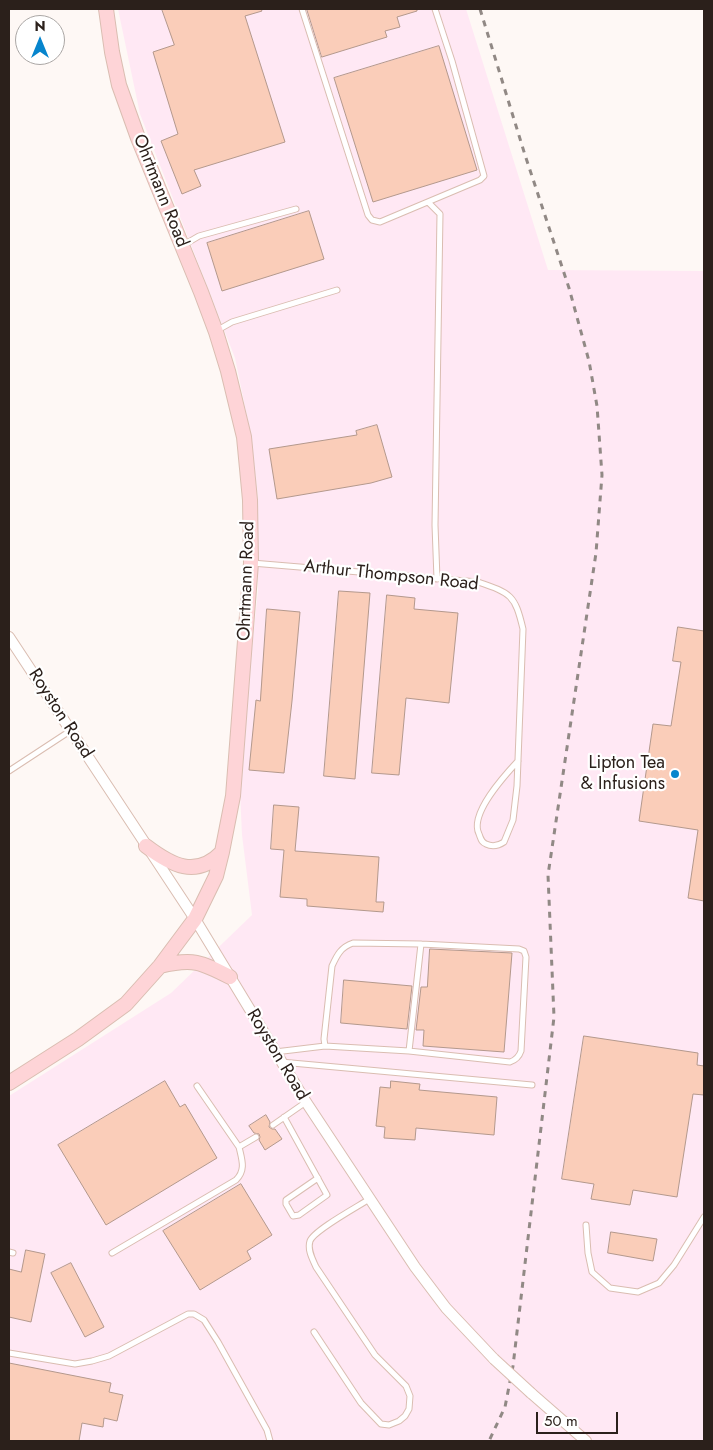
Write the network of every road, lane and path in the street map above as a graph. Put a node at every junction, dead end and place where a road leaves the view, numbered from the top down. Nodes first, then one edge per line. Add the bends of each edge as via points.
1 (106, 9) edge
2 (302, 9) edge
3 (435, 9) edge
4 (429, 203) junction
5 (296, 209) dead end
6 (182, 246) junction
7 (337, 290) dead end
8 (216, 332) junction
9 (251, 563) junction
10 (437, 579) junction
11 (9, 637) edge
12 (70, 731) junction
13 (518, 761) junction
14 (9, 772) edge
15 (146, 846) junction
16 (222, 852) junction
17 (195, 919) junction
18 (421, 944) junction
19 (160, 966) junction
20 (230, 976) junction
21 (325, 1046) junction
22 (275, 1052) junction
23 (409, 1052) junction
24 (282, 1062) junction
25 (9, 1083) edge
26 (532, 1085) dead end
27 (197, 1086) dead end
28 (306, 1102) junction
29 (284, 1117) junction
30 (273, 1125) dead end
31 (256, 1137) dead end
32 (240, 1147) junction
33 (318, 1178) junction
34 (371, 1198) junction
35 (704, 1217) edge
36 (586, 1225) dead end
37 (112, 1253) dead end
38 (314, 1332) dead end
39 (9, 1353) edge
40 (270, 1441) edge
41 (586, 1441) edge

1 - 6 main road, Ohrtmann Road via 119,85
2 - 4 lane via 368,215 380,222
3 - 4 lane via 484,176
4 - 10 lane via 440,214
5 - 6 lane via 199,236
6 - 8 main road, Ohrtmann Road
7 - 8 lane via 232,322
8 - 9 main road, Ohrtmann Road via 244,437
9 - 10 lane, Arthur Thompson Road
9 - 16 main road, Ohrtmann Road via 233,796
10 - 13 lane, Arthur Thompson Road via 478,582 503,590 518,610 523,629
11 - 12 street, Royston Road
12 - 14 lane
12 - 15 street, Royston Road
13 - 13 lane, Arthur Thompson Road via 481,809 477,831 482,842 488,845 504,842 513,820
15 - 16 main road via 174,864 190,867 206,865
15 - 17 street, Royston Road
16 - 17 main road, Ohrtmann Road via 216,876
17 - 19 main road, Ohrtmann Road
17 - 20 street, Royston Road
18 - 21 lane via 352,943 342,948 332,966
18 - 23 lane
18 - 23 lane via 524,951 521,1051 516,1060 510,1062
19 - 20 main road via 203,963
19 - 25 main road, Ohrtmann Road via 126,1004
20 - 22 street, Royston Road
21 - 22 lane
21 - 23 lane
22 - 24 street, Royston Road
24 - 26 lane
24 - 28 street, Royston Road
27 - 32 lane
28 - 29 lane
28 - 34 street, Royston Road
29 - 30 lane
29 - 33 lane
31 - 32 lane
32 - 37 lane via 243,1170 236,1180
33 - 33 lane via 286,1200 294,1216 326,1196
34 - 38 lane via 312,1237 310,1251 316,1267 375,1355 406,1386 410,1396 405,1416 389,1425 380,1424 361,1403
34 - 41 street, Royston Road, bridge via 415,1267 446,1308 494,1359
35 - 36 lane via 659,1283 638,1292 610,1288 592,1272
39 - 40 lane via 75,1364 92,1362 188,1314 194,1314 204,1320 218,1342

